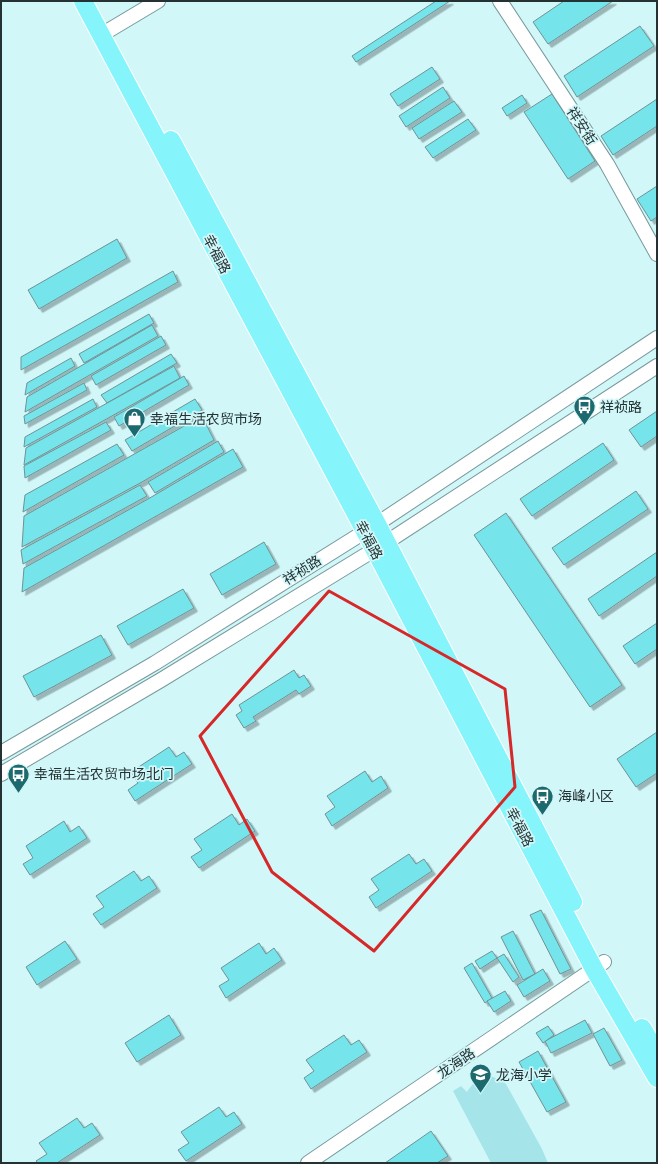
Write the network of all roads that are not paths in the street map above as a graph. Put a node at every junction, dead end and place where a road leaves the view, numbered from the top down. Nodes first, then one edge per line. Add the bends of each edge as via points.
1 (83, 1) edge
2 (97, 1) edge
3 (158, 1) edge
4 (500, 1) edge
5 (106, 32) junction
6 (657, 254) edge
7 (657, 338) edge
8 (657, 366) edge
9 (371, 527) junction
10 (380, 545) junction
11 (1, 753) edge
12 (1, 774) edge
13 (599, 966) junction
14 (657, 1053) edge
15 (657, 1078) edge
16 (308, 1163) edge

1 - 5 main road, 幸福路
2 - 5 main road, 幸福路
3 - 5 street
4 - 6 street, 祥安街 via 607,164
5 - 9 main road, 幸福路
7 - 9 street, 祥祯路
8 - 10 street, 祥祯路
9 - 10 main road, 幸福路
9 - 11 street, 祥祯路 via 155,663
10 - 12 street, 祥祯路 via 161,680
10 - 13 main road, 幸福路
13 - 14 main road, 幸福路
13 - 15 main road, 幸福路
13 - 16 street, 龙海路

